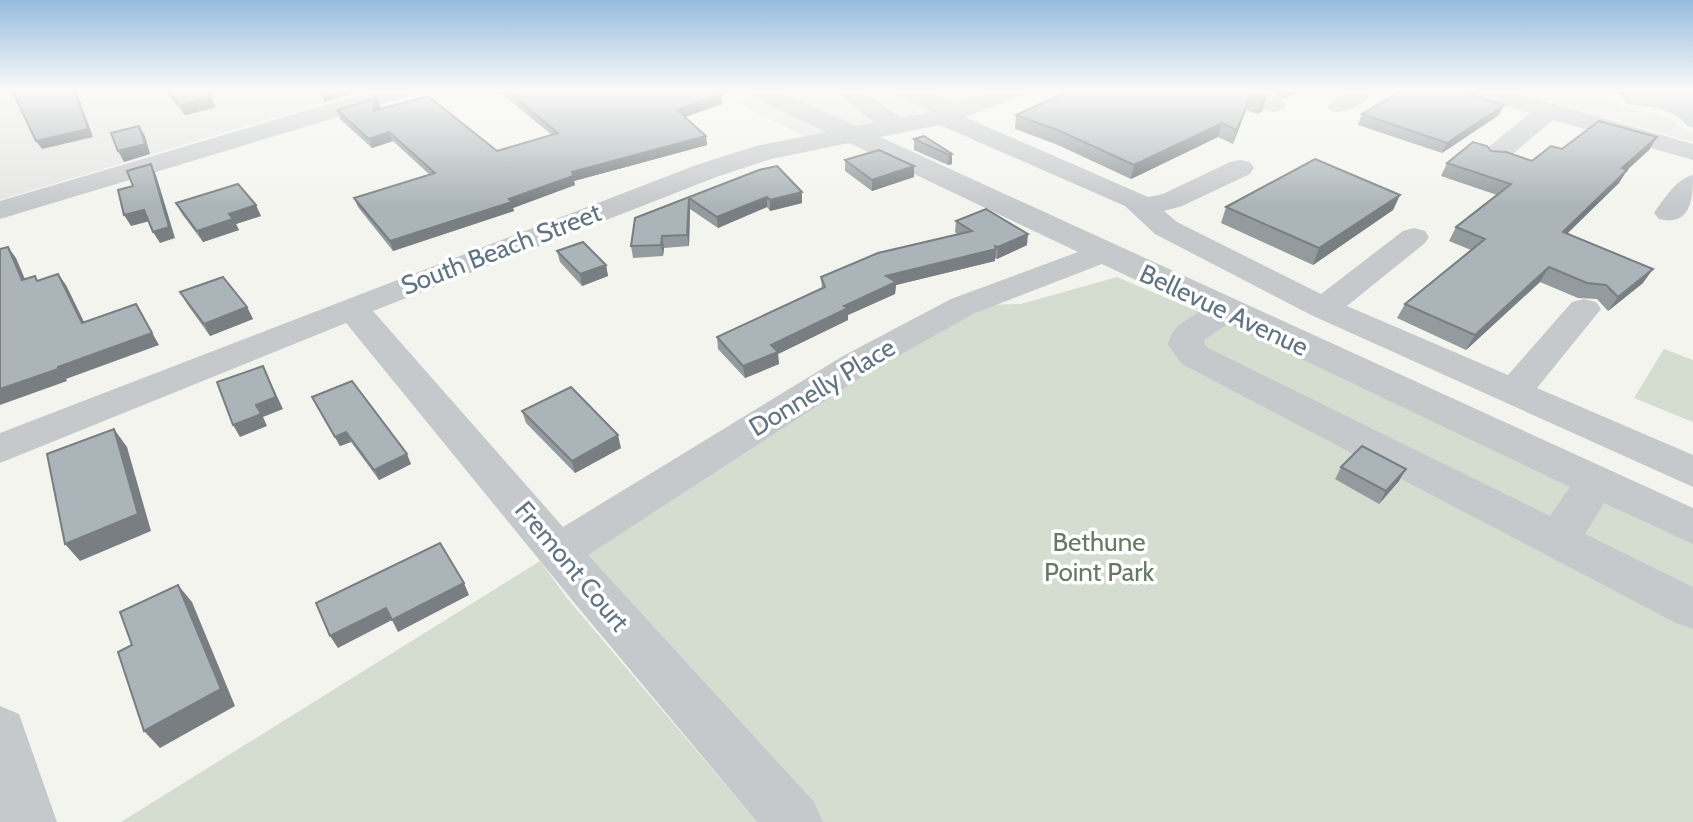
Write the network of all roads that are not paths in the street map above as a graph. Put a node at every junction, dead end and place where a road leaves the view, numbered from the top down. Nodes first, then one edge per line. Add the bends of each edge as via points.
1 (274, 128) edge
2 (834, 128) edge
3 (891, 128) edge
4 (978, 128) edge
5 (1527, 128) edge
6 (1609, 128) edge
7 (852, 137) junction
8 (1693, 152) edge
9 (1494, 156) edge
10 (1240, 168) dead end
11 (1693, 183) edge
12 (1142, 207) junction
13 (0, 210) edge
14 (1669, 212) dead end
15 (1414, 237) dead end
16 (1099, 252) junction
17 (352, 307) junction
18 (1323, 308) junction
19 (1584, 309) dead end
20 (1225, 311) junction
21 (1514, 392) junction
22 (0, 449) edge
23 (1693, 472) edge
24 (1596, 481) junction
25 (1693, 527) edge
26 (1558, 540) junction
27 (559, 551) junction
28 (1693, 609) edge
29 (0, 731) edge
30 (28, 822) edge
31 (794, 822) edge

1 - 13 street
2 - 7 street, Bellevue Avenue
3 - 7 street, South Beach Street
4 - 12 street
5 - 9 street
6 - 8 street
7 - 16 street, Bellevue Avenue
7 - 17 street, South Beach Street via 765,152 709,170
10 - 12 street via 1172,200
11 - 14 street
12 - 18 street via 1166,228
15 - 18 street
16 - 20 street, Bellevue Avenue
16 - 27 street, Donnelly Place via 963,306 856,364
17 - 22 street, South Beach Street
17 - 27 street, Fremont Court
18 - 21 street
19 - 21 street
20 - 24 street, Bellevue Avenue
20 - 26 street via 1188,334 1186,345 1195,356
21 - 23 street
24 - 25 street, Bellevue Avenue
24 - 26 street
26 - 28 street
27 - 31 street, Fremont Court
29 - 30 street

